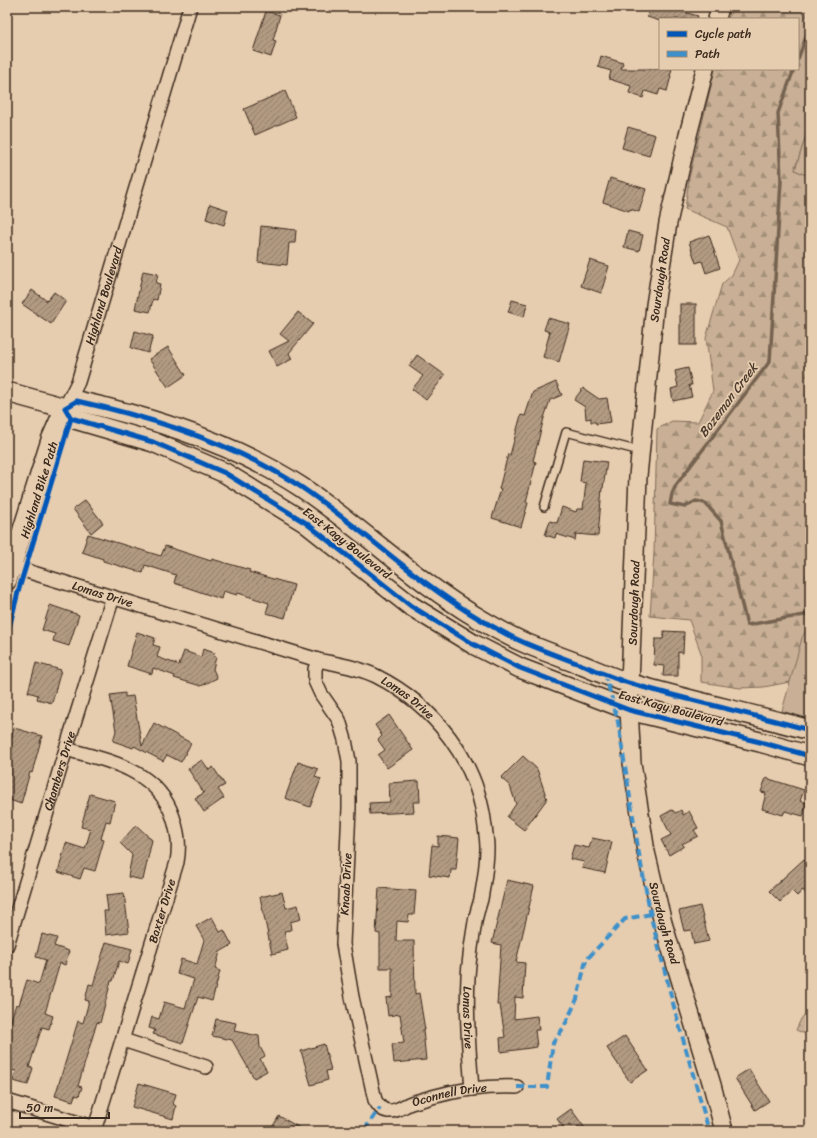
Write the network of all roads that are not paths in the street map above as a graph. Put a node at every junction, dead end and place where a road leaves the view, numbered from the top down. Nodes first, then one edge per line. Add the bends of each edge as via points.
1 (190, 7) edge
2 (720, 7) edge
3 (717, 18) edge
4 (705, 70) edge
5 (7, 392) edge
6 (65, 408) junction
7 (641, 451) junction
8 (544, 507) dead end
9 (8, 571) edge
10 (113, 597) junction
11 (318, 660) junction
12 (630, 684) junction
13 (629, 710) junction
14 (810, 730) edge
15 (66, 748) junction
16 (810, 756) edge
17 (7, 945) edge
18 (123, 1040) junction
19 (206, 1067) dead end
20 (517, 1087) dead end
21 (472, 1089) junction
22 (7, 1101) edge
23 (383, 1109) joint
24 (95, 1129) edge
25 (724, 1131) edge

1 - 6 street, Highland Boulevard via 78,382
2 - 3 street
4 - 7 street, Sourdough Road via 668,223 655,305
5 - 6 main road
6 - 9 main road, Highland Boulevard via 51,440
6 - 12 main road, East Kagy Boulevard via 77,401 97,406 167,425 236,451 301,487 447,598 478,618 523,642
6 - 13 main road, East Kagy Boulevard via 71,418 152,442 225,472 306,523 411,606 473,644 520,668
7 - 8 lane via 566,432
7 - 12 street, Sourdough Road
9 - 10 street, Lomas Drive
10 - 11 street, Lomas Drive
10 - 15 street, Chambers Drive
11 - 21 street, Lomas Drive via 361,669 403,692 436,719 458,749 473,780 484,816 487,847 468,976 467,1024
11 - 23 street, Knaab Drive via 315,681 320,694 339,720 349,761 350,808 343,944 372,1089 379,1107
12 - 13 street, Sourdough Road
12 - 14 main road, East Kagy Boulevard
13 - 16 main road, East Kagy Boulevard
13 - 25 street, Sourdough Road via 632,764 646,852
15 - 17 street, Chambers Drive
15 - 18 street, Baxter Drive via 117,764 138,773 152,783 170,810 177,830 177,862
18 - 19 street
18 - 24 street, Baxter Drive
20 - 21 street, Oconnell Drive via 492,1086
21 - 23 street, Oconnell Drive via 432,1097 397,1110
22 - 24 street

